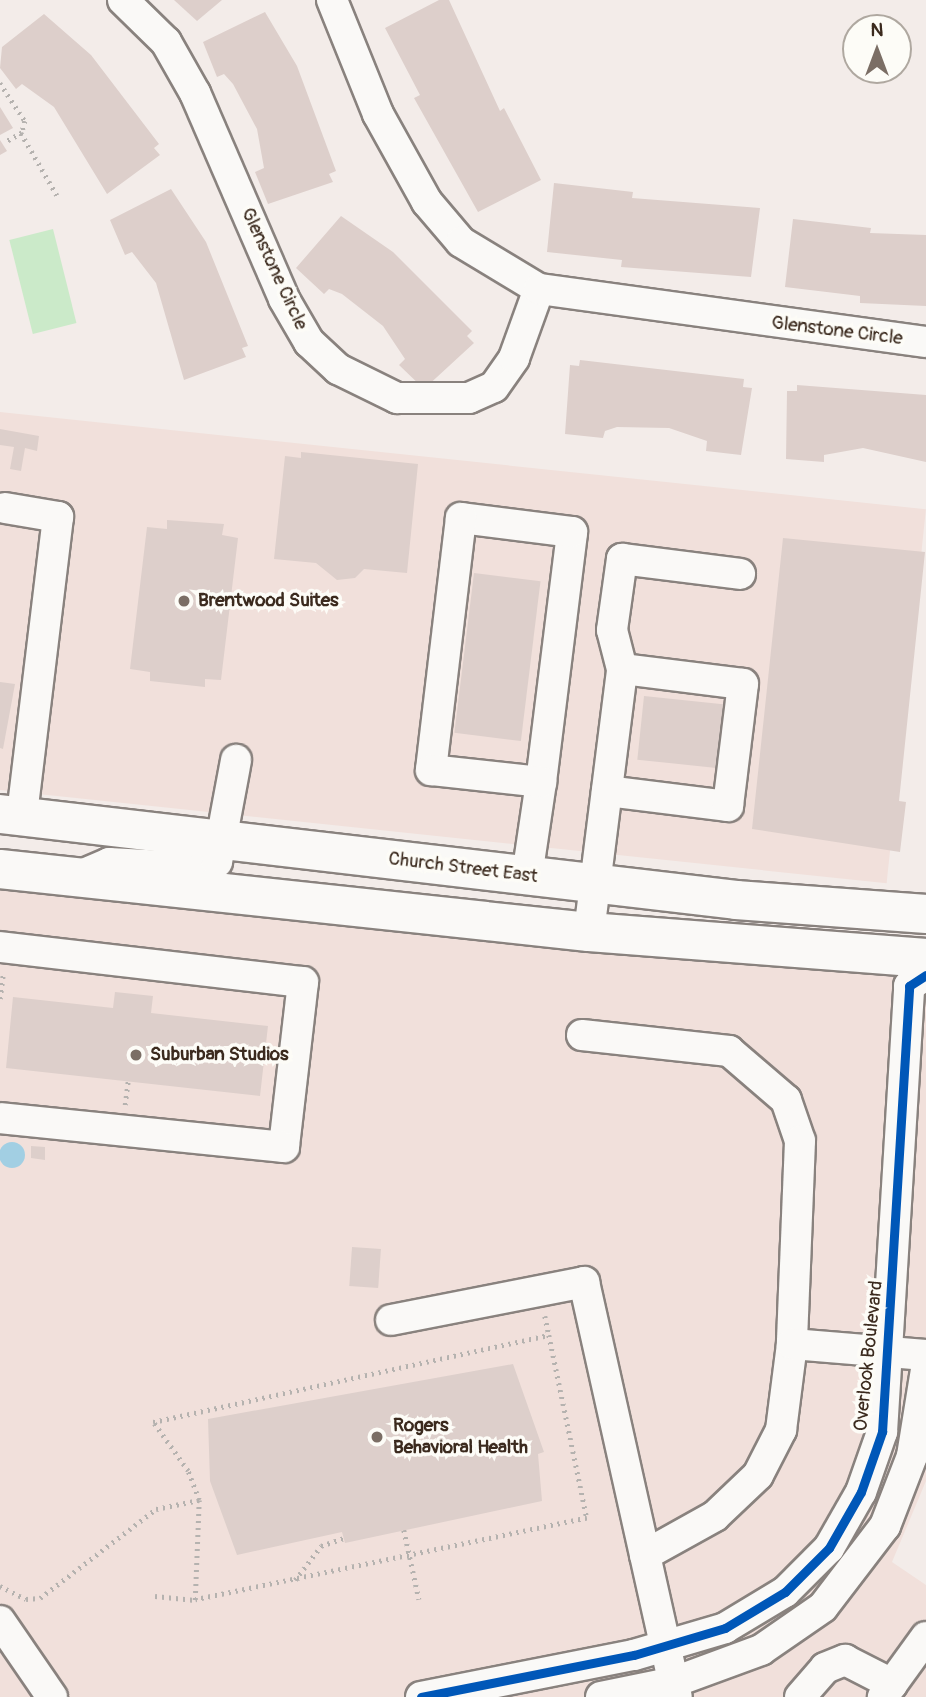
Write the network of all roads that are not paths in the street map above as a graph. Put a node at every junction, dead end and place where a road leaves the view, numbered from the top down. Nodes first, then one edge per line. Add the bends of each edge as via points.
1 (123, 0) edge
2 (332, 0) edge
3 (540, 289) junction
4 (926, 342) edge
5 (5, 508) dead end
6 (740, 574) dead end
7 (622, 669) junction
8 (236, 760) dead end
9 (541, 782) junction
10 (607, 791) junction
11 (11, 815) edge
12 (225, 840) junction
13 (0, 869) edge
14 (527, 876) junction
15 (77, 878) junction
16 (595, 883) junction
17 (926, 914) edge
18 (589, 932) junction
19 (0, 947) edge
20 (926, 958) edge
21 (926, 975) edge
22 (582, 1035) dead end
23 (0, 1118) edge
24 (391, 1320) dead end
25 (792, 1344) junction
26 (891, 1349) junction
27 (926, 1355) edge
28 (926, 1370) edge
29 (645, 1555) junction
30 (0, 1621) edge
31 (926, 1637) edge
32 (668, 1645) junction
33 (676, 1689) edge
34 (888, 1690) edge
35 (52, 1697) edge
36 (421, 1697) edge
37 (601, 1697) edge
38 (800, 1697) edge

1 - 3 street, Glenstone Circle via 166,42 195,93 284,299 309,342 338,369 397,398 469,398 494,387 514,358
2 - 3 street, Glenstone Circle via 394,148 427,202 461,242
3 - 4 street, Glenstone Circle
5 - 11 street via 58,517
6 - 7 street via 622,559 612,630
7 - 10 street
7 - 10 street via 743,684 728,806
8 - 12 street
9 - 9 street via 572,532 461,518 431,770
9 - 14 street
10 - 16 street
11 - 12 main road, Church Street East
12 - 14 main road, Church Street East
12 - 15 street via 221,857 208,866 109,863
13 - 15 main road
14 - 16 main road, Church Street East
15 - 18 main road
16 - 17 main road, Church Street East
16 - 18 street
18 - 20 main road
19 - 23 street via 303,982 284,1147
21 - 26 street, Overlook Boulevard via 909,986
22 - 25 street via 729,1051 786,1100 800,1141
24 - 29 street via 584,1282
25 - 26 street
25 - 29 street via 781,1430 758,1475 715,1517
26 - 27 street
26 - 32 street, Overlook Boulevard via 882,1432 861,1492 829,1548 785,1591 725,1628
28 - 33 street via 912,1456 885,1526 858,1567 823,1607 761,1650
29 - 32 street
30 - 35 street
31 - 34 street
32 - 33 street
32 - 36 street, Overlook Boulevard
33 - 37 street
34 - 38 street via 845,1660 825,1668

